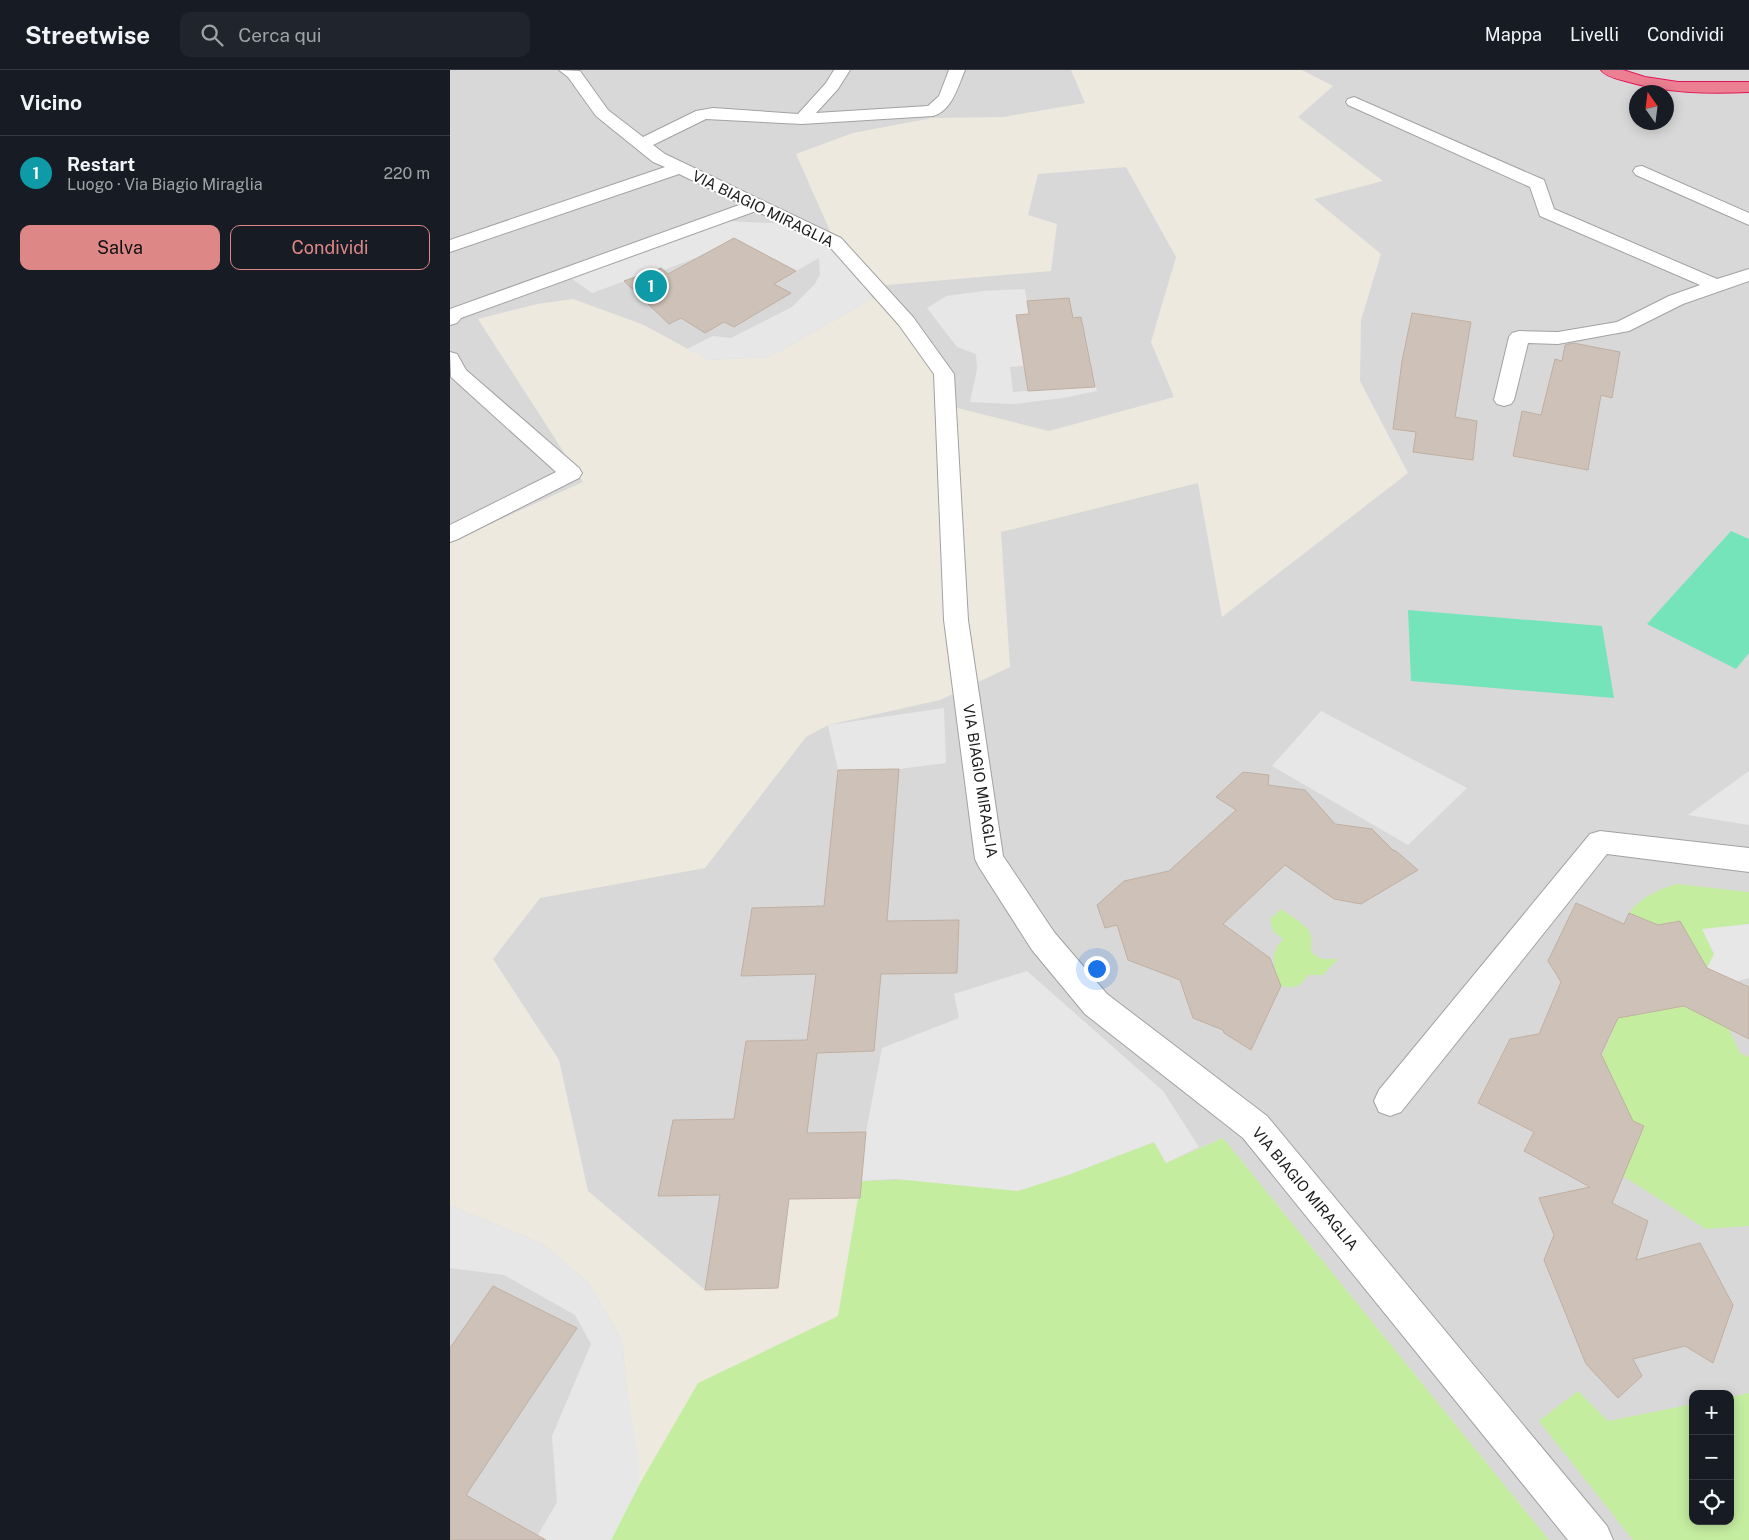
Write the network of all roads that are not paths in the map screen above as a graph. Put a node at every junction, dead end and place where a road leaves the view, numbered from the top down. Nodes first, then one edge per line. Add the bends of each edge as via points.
1 (567, 70) edge
2 (842, 70) edge
3 (957, 70) edge
4 (1609, 70) edge
5 (1749, 86) edge
6 (1354, 102) dead end
7 (802, 120) junction
8 (641, 144) junction
9 (679, 168) junction
10 (1642, 171) dead end
11 (757, 205) junction
12 (1749, 220) edge
13 (450, 246) edge
14 (1749, 275) edge
15 (1716, 286) junction
16 (450, 319) edge
17 (450, 358) edge
18 (1504, 400) dead end
19 (450, 534) edge
20 (1749, 860) edge
21 (1390, 1101) dead end
22 (1592, 1540) edge

1 - 8 street, VIA BIAGIO MIRAGLIA via 574,74 602,114
2 - 7 street
3 - 7 street via 946,98 933,111
4 - 5 highway via 1636,79 1686,88
6 - 15 street via 1538,184 1546,212
7 - 8 street via 702,114
8 - 9 street, VIA BIAGIO MIRAGLIA
9 - 11 street, VIA BIAGIO MIRAGLIA
9 - 13 street
10 - 12 street
11 - 16 street via 454,314
11 - 22 street, VIA BIAGIO MIRAGLIA via 835,242 906,321 944,374 956,620 989,859 1043,941 1096,1004 1255,1127
14 - 15 street
15 - 18 street via 1676,300 1622,327 1558,338 1519,337
17 - 19 street via 458,373 571,473
20 - 21 street via 1600,842

